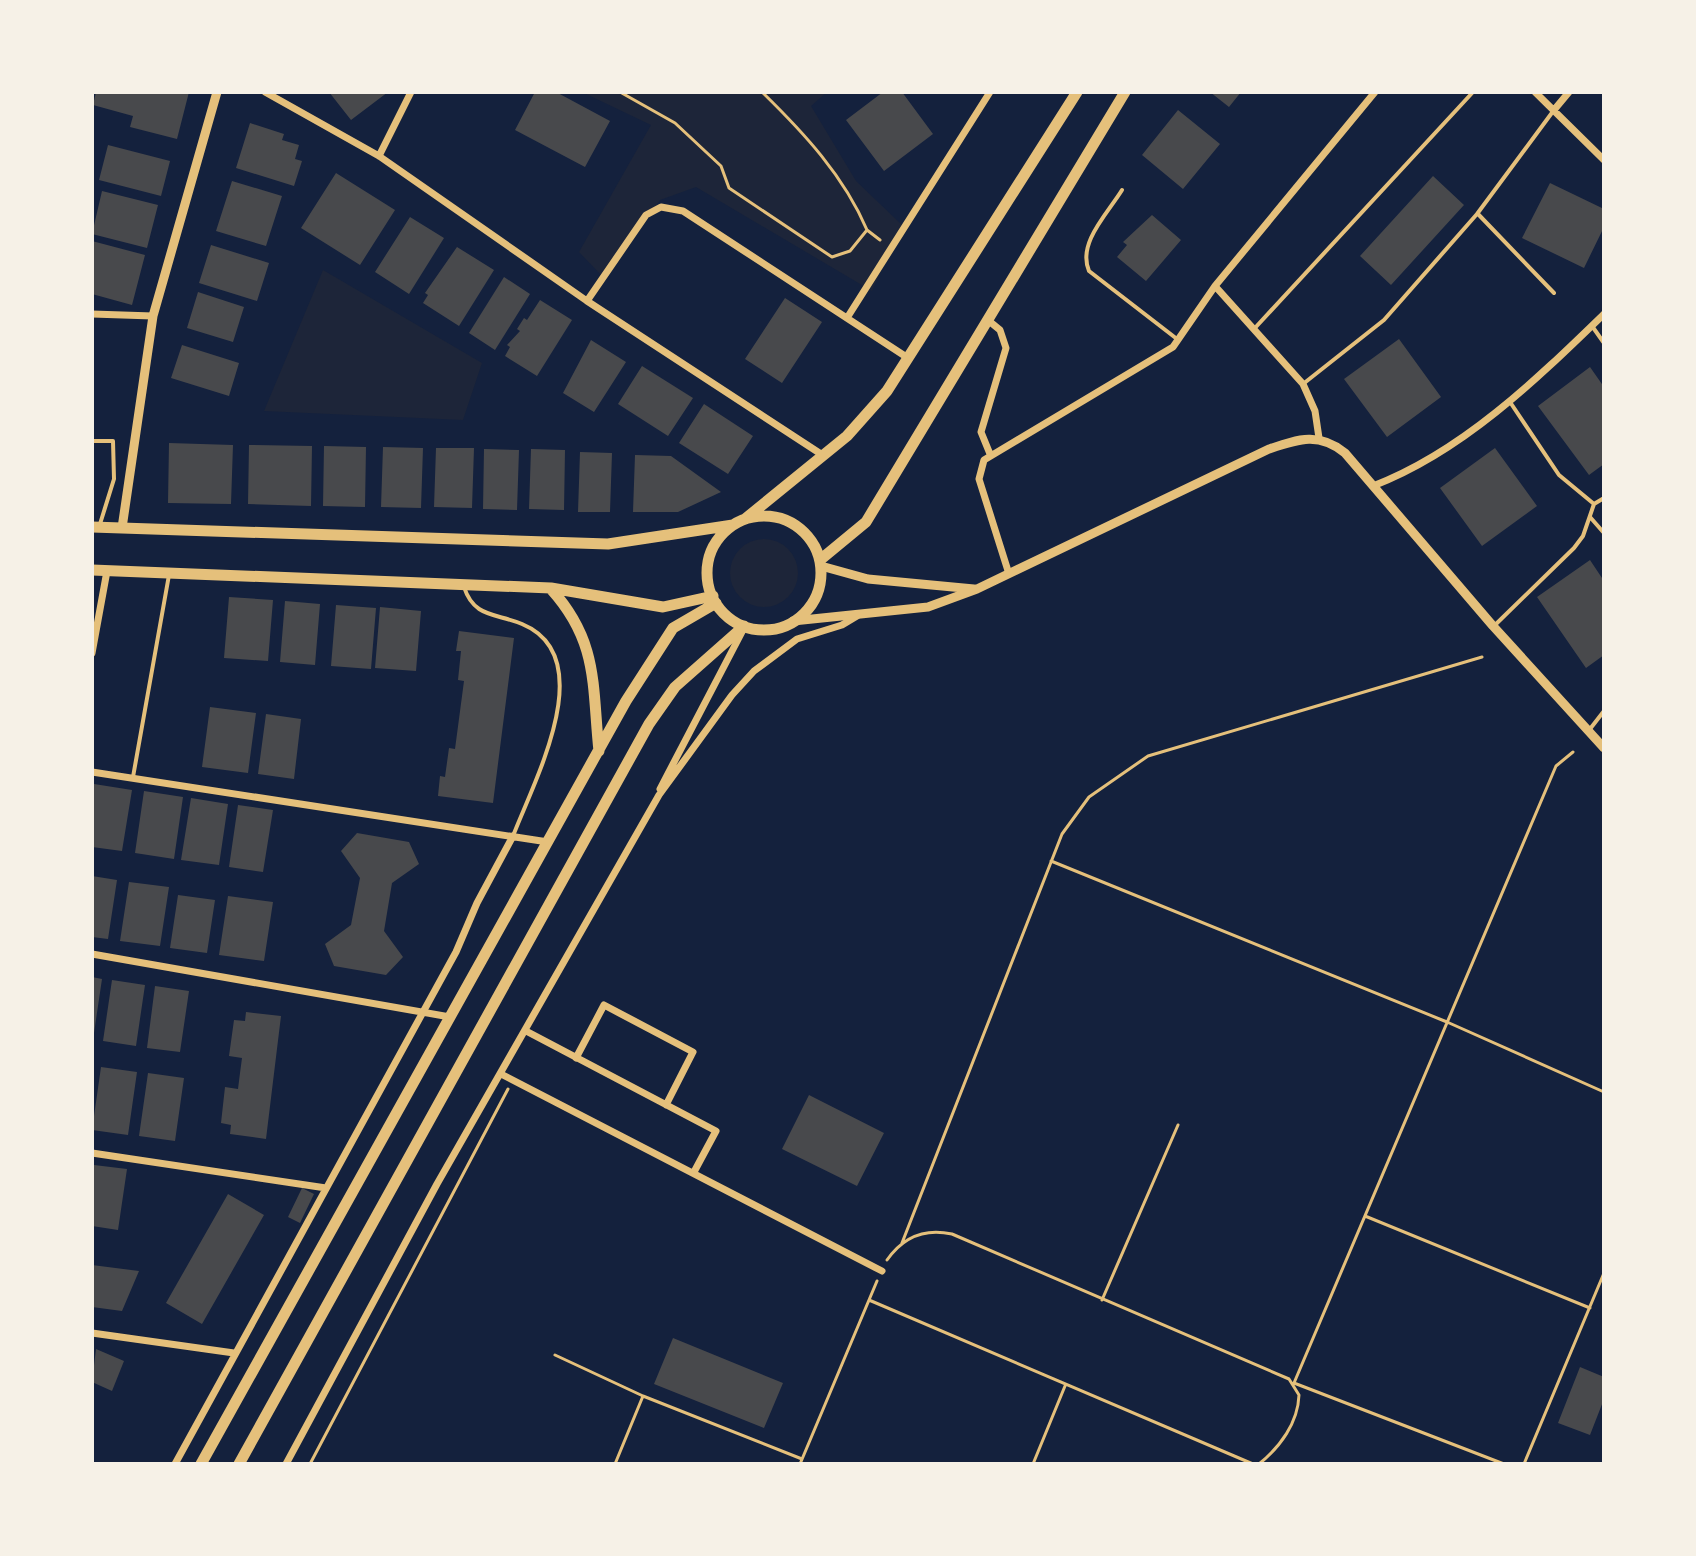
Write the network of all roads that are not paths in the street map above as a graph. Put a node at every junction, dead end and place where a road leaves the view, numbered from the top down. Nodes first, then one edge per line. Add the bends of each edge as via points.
1 (217, 92) edge
2 (265, 92) edge
3 (411, 92) edge
4 (990, 92) edge
5 (1077, 92) edge
6 (1125, 92) edge
7 (1473, 92) edge
8 (1535, 92) edge
9 (1569, 92) edge
10 (1370, 94) edge
11 (282, 96) edge
12 (1554, 110) junction
13 (379, 156) junction
14 (1604, 160) edge
15 (1122, 190) dead end
16 (1477, 214) junction
17 (1215, 286) junction
18 (1554, 293) dead end
19 (587, 301) junction
20 (92, 314) edge
21 (1604, 314) edge
22 (153, 316) junction
23 (847, 318) junction
24 (989, 321) junction
25 (1592, 326) junction
26 (1254, 329) junction
27 (1179, 340) junction
28 (1604, 343) edge
29 (908, 358) junction
30 (1303, 384) junction
31 (1509, 401) junction
32 (1319, 438) junction
33 (92, 441) edge
34 (990, 454) junction
35 (824, 456) junction
36 (1373, 486) junction
37 (1604, 498) edge
38 (1594, 504) junction
39 (1589, 517) junction
40 (745, 519) junction
41 (733, 525) junction
42 (96, 527) edge
43 (122, 528) junction
44 (1604, 533) edge
45 (820, 563) junction
46 (92, 570) edge
47 (107, 571) junction
48 (170, 573) junction
49 (1009, 574) junction
50 (463, 585) junction
51 (551, 588) junction
52 (977, 589) junction
53 (714, 600) junction
54 (859, 615) junction
55 (793, 621) junction
56 (744, 626) junction
57 (1493, 626) junction
58 (92, 653) edge
59 (1604, 711) edge
60 (1588, 731) junction
61 (1604, 748) edge
62 (599, 751) junction
63 (92, 772) edge
64 (133, 777) junction
65 (659, 795) junction
66 (513, 836) junction
67 (549, 842) junction
68 (92, 954) edge
69 (423, 1013) junction
70 (450, 1017) junction
71 (526, 1031) junction
72 (576, 1058) junction
73 (501, 1074) junction
74 (666, 1105) junction
75 (92, 1153) edge
76 (694, 1172) junction
77 (326, 1188) junction
78 (882, 1271) road end
79 (92, 1333) edge
80 (234, 1353) junction
81 (175, 1464) edge
82 (201, 1464) edge
83 (239, 1464) edge
84 (286, 1464) edge

1 - 22 street
2 - 11 street
3 - 13 street
4 - 23 street
5 - 29 main road
6 - 24 main road
7 - 26 lane
8 - 12 street
9 - 12 street
10 - 17 street
11 - 13 street
12 - 14 street
12 - 16 lane
13 - 19 street
15 - 27 lane via 1089,242 1086,264
16 - 18 lane
16 - 30 lane via 1384,320
17 - 26 street
17 - 27 street
19 - 23 street via 646,215 669,206
19 - 35 street
20 - 22 street
21 - 25 street
22 - 43 street
23 - 29 street
24 - 34 street via 1000,330 1006,348 981,432
24 - 45 main road via 866,522
25 - 28 lane
25 - 31 street
26 - 30 street
27 - 34 street via 1167,353
29 - 35 main road via 866,416
30 - 32 street
31 - 36 street via 1425,464
31 - 38 lane via 1559,475
32 - 36 street via 1345,453
32 - 49 street via 1269,449
33 - 42 lane via 113,441 114,479
34 - 49 street via 979,479
35 - 40 main road
36 - 57 street
37 - 38 lane
38 - 39 lane
39 - 44 lane
39 - 57 lane via 1574,548
40 - 41 main road
40 - 45 main road via 774,516 795,525 811,540
41 - 43 main road via 608,544
41 - 53 main road via 711,553 707,570
42 - 43 main road
45 - 52 street via 868,579
45 - 55 main road via 815,598
46 - 47 main road
47 - 48 main road
47 - 58 street
48 - 50 main road
48 - 64 lane
49 - 52 street
50 - 51 main road
50 - 66 lane via 470,603 481,612 539,635 561,681 559,714
51 - 53 main road via 663,607
51 - 62 main road via 572,614 590,653
52 - 54 street via 928,607
53 - 56 main road
53 - 62 main road via 673,628
54 - 55 street
54 - 65 street via 797,639 766,660 732,695
55 - 56 main road via 772,629
56 - 65 street
56 - 83 main road via 675,687 649,724
57 - 60 street
59 - 60 lane
60 - 61 street
62 - 67 main road
63 - 64 street
64 - 66 street
65 - 71 street
66 - 67 street
66 - 69 street
67 - 70 main road
68 - 69 street
69 - 70 street
69 - 77 street
70 - 82 main road
71 - 72 street
71 - 73 street
72 - 74 street
72 - 74 street via 604,1005 617,1011 693,1052
73 - 76 street
73 - 84 street
74 - 76 street via 716,1131
75 - 77 street
76 - 78 street
77 - 80 street
79 - 80 street
80 - 81 street

